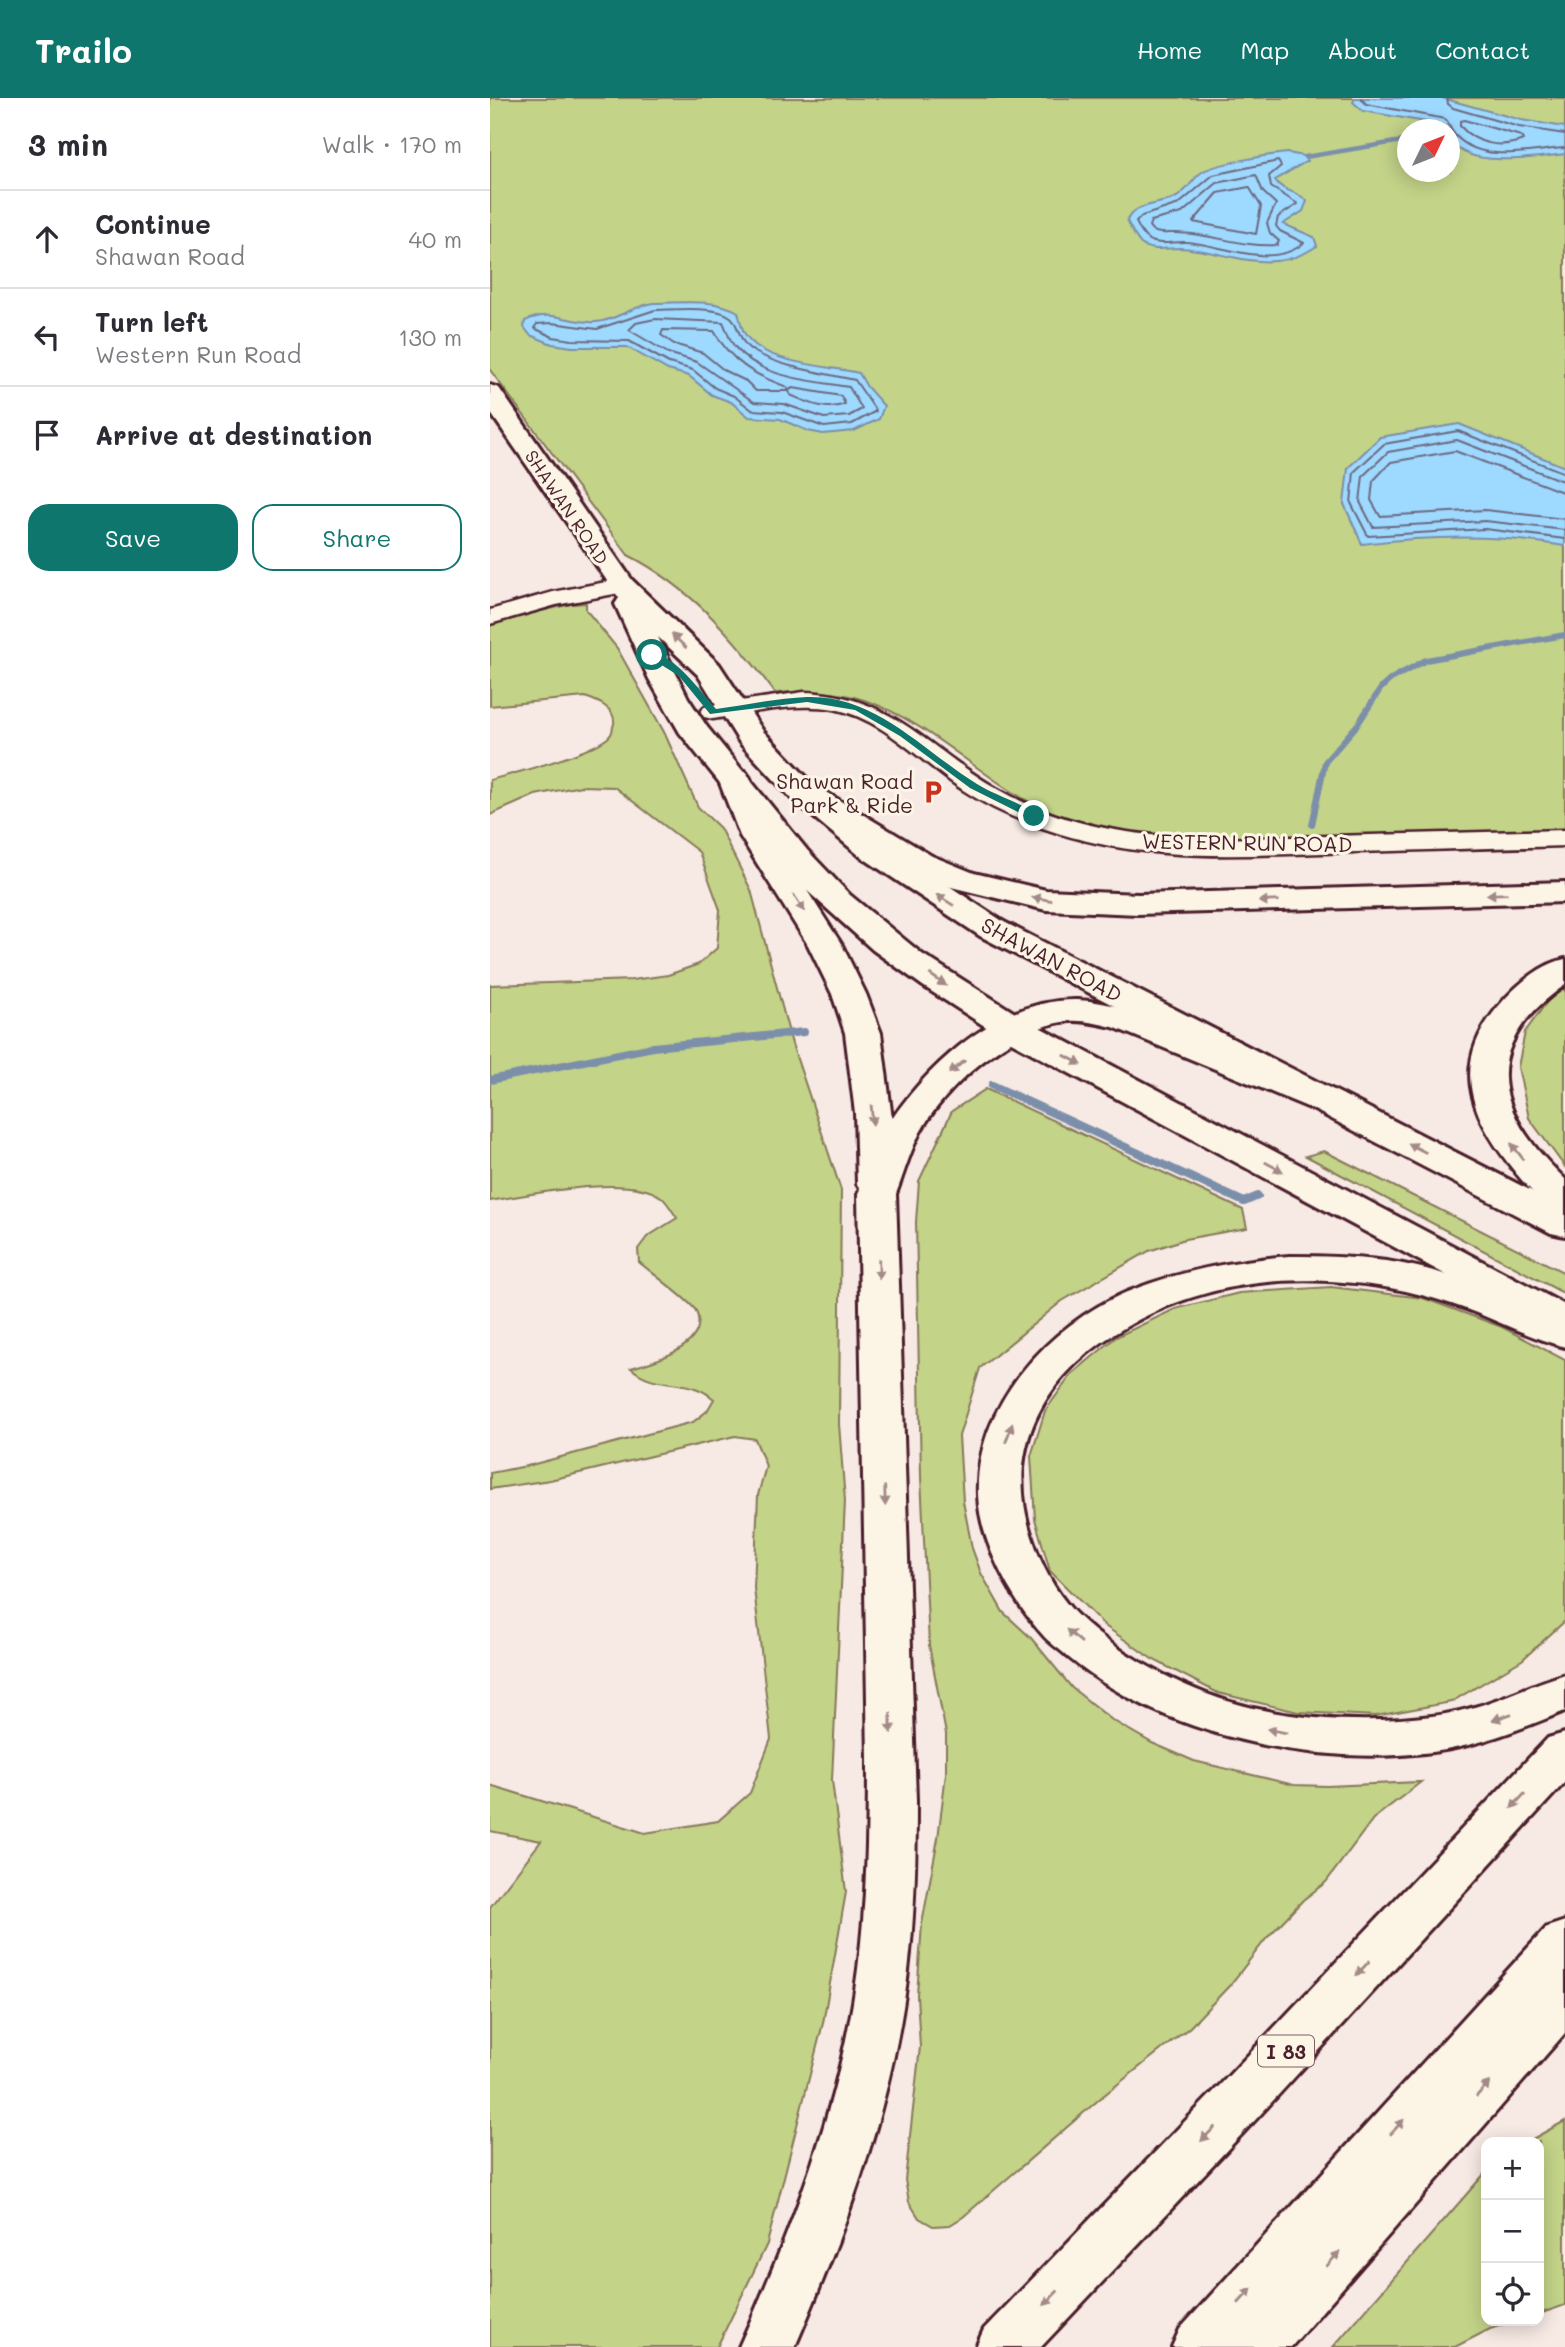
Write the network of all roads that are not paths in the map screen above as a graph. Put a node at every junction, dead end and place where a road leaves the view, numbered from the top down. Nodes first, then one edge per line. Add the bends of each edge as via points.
1 (490, 393) edge
2 (622, 586) junction
3 (490, 617) edge
4 (652, 655) junction
5 (723, 711) junction
6 (734, 778) junction
7 (803, 792) junction
8 (1565, 838) edge
9 (1565, 892) edge
10 (1565, 969) edge
11 (1013, 1028) junction
12 (1330, 1103) junction
13 (877, 1194) junction
14 (1565, 1200) edge
15 (1565, 1224) edge
16 (1565, 1322) edge
17 (1565, 1334) edge
18 (1565, 1691) edge
19 (1565, 1751) edge
20 (1565, 1941) edge
21 (1565, 1997) edge
22 (767, 2347) edge
23 (1004, 2347) edge
24 (1200, 2347) edge
25 (1255, 2347) edge

1 - 2 main road, SHAWAN ROAD
2 - 3 street
2 - 4 main road, SHAWAN ROAD
5 -> 2 main road, SHAWAN ROAD via 709,670
4 - 5 main road, SHAWAN ROAD via 682,674
4 - 6 main road, SHAWAN ROAD via 706,748
5 - 6 main road, SHAWAN ROAD via 717,739
5 - 7 main road, SHAWAN ROAD
5 - 8 street, WESTERN RUN ROAD via 807,700 858,708 1004,803 1069,828 1112,838 1223,847
6 -> 11 main road, SHAWAN ROAD via 794,856 855,917 932,976
6 -> 13 main road via 756,836 825,945 863,1033
9 -> 7 main road via 1199,903 1046,900 974,883 920,863
12 -> 7 main road, SHAWAN ROAD via 992,929 871,849
14 -> 10 main road via 1536,1175 1503,1133 1492,1112 1487,1078 1492,1043 1504,1020 1520,1001
11 - 12 main road via 1053,1013 1095,1012
11 -> 13 main road via 951,1071 920,1104 904,1128
11 -> 16 main road, SHAWAN ROAD
15 -> 12 main road, SHAWAN ROAD
13 -> 22 main road via 894,1840 883,1972 859,2090 828,2196
18 -> 17 main road via 1485,1723 1433,1734 1373,1739 1311,1737 1210,1714 1130,1679 1063,1628 1023,1574 1000,1507 1004,1446 1017,1412 1037,1380 1082,1335 1116,1314 1186,1285 1225,1276 1307,1269 1389,1274 1447,1289
19 -> 23 main road, I 83
24 -> 20 main road
25 -> 21 main road

